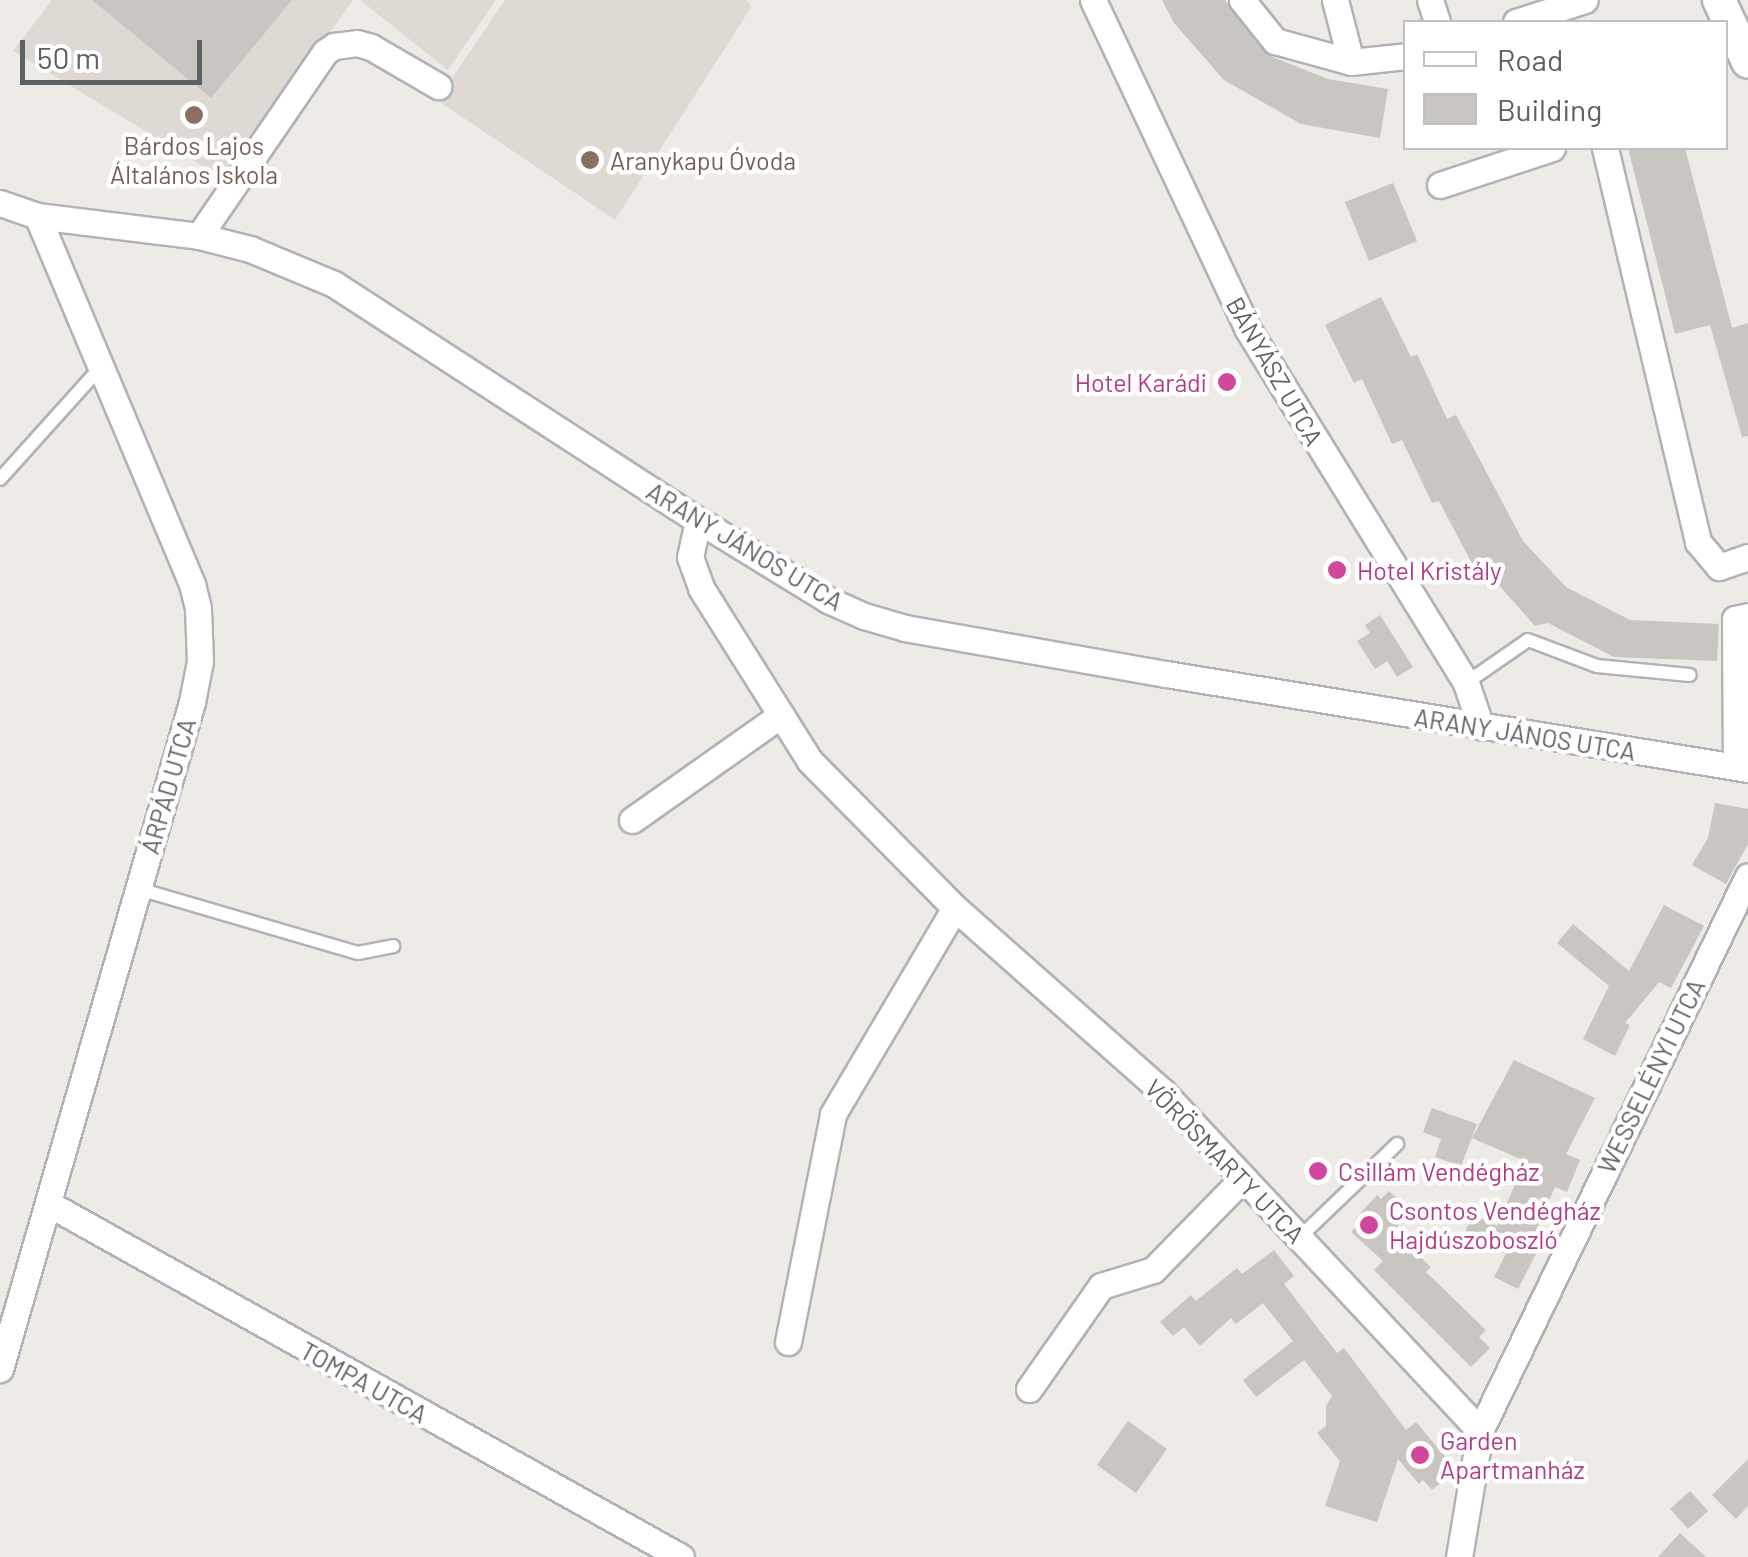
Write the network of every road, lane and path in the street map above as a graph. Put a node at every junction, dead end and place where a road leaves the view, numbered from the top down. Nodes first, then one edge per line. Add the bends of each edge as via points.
1 (1094, 0) edge
2 (1242, 0) edge
3 (1335, 0) edge
4 (1585, 0) edge
5 (1522, 20) edge
6 (1728, 21) edge
7 (1403, 56) edge
8 (1351, 62) junction
9 (1748, 62) edge
10 (438, 86) dead end
11 (1546, 150) edge
12 (1605, 150) edge
13 (1440, 185) dead end
14 (0, 203) edge
15 (36, 216) junction
16 (199, 236) junction
17 (99, 369) junction
18 (0, 479) edge
19 (698, 520) junction
20 (1748, 557) edge
21 (1748, 616) edge
22 (1690, 675) dead end
23 (1466, 683) junction
24 (782, 716) junction
25 (1481, 728) junction
26 (1742, 768) edge
27 (632, 820) dead end
28 (1748, 876) edge
29 (139, 890) junction
30 (954, 908) junction
31 (393, 946) dead end
32 (1397, 1144) dead end
33 (1243, 1178) junction
34 (49, 1204) junction
35 (1299, 1238) junction
36 (788, 1342) dead end
37 (0, 1369) edge
38 (1029, 1389) dead end
39 (1480, 1431) junction
40 (680, 1557) edge
41 (1459, 1557) edge

1 - 23 street, BÁNYÁSZ UTCA via 1246,328
2 - 8 street via 1274,41
3 - 8 street
4 - 5 street
6 - 9 street
7 - 8 street
10 - 16 street via 371,47 334,46
11 - 13 street
12 - 20 street via 1698,542 1719,566
14 - 15 street, ARANY JÁNOS UTCA
15 - 16 street, ARANY JÁNOS UTCA
15 - 17 street, ÁRPÁD UTCA
16 - 19 street, ARANY JÁNOS UTCA via 334,284
17 - 18 lane
17 - 29 street, ÁRPÁD UTCA via 192,584 201,634 192,702
19 - 24 street, VÖRÖSMARTY UTCA via 690,557 701,588
19 - 25 street, ARANY JÁNOS UTCA via 828,600 904,628
21 - 26 street via 1735,619
22 - 23 lane via 1597,666 1528,640
23 - 25 street, BÁNYÁSZ UTCA
24 - 27 street
24 - 30 street, VÖRÖSMARTY UTCA via 810,761
25 - 26 street, ARANY JÁNOS UTCA
28 - 39 street, WESSELÉNYI UTCA
29 - 31 lane via 358,953
29 - 34 street, ÁRPÁD UTCA
30 - 33 street, VÖRÖSMARTY UTCA via 1162,1091
30 - 36 street via 834,1114
32 - 35 lane
33 - 35 street, VÖRÖSMARTY UTCA
33 - 38 street via 1153,1270 1100,1286
34 - 37 street, ÁRPÁD UTCA
34 - 40 street, TOMPA UTCA
35 - 39 street, VÖRÖSMARTY UTCA
39 - 41 street, WESSELÉNYI UTCA

